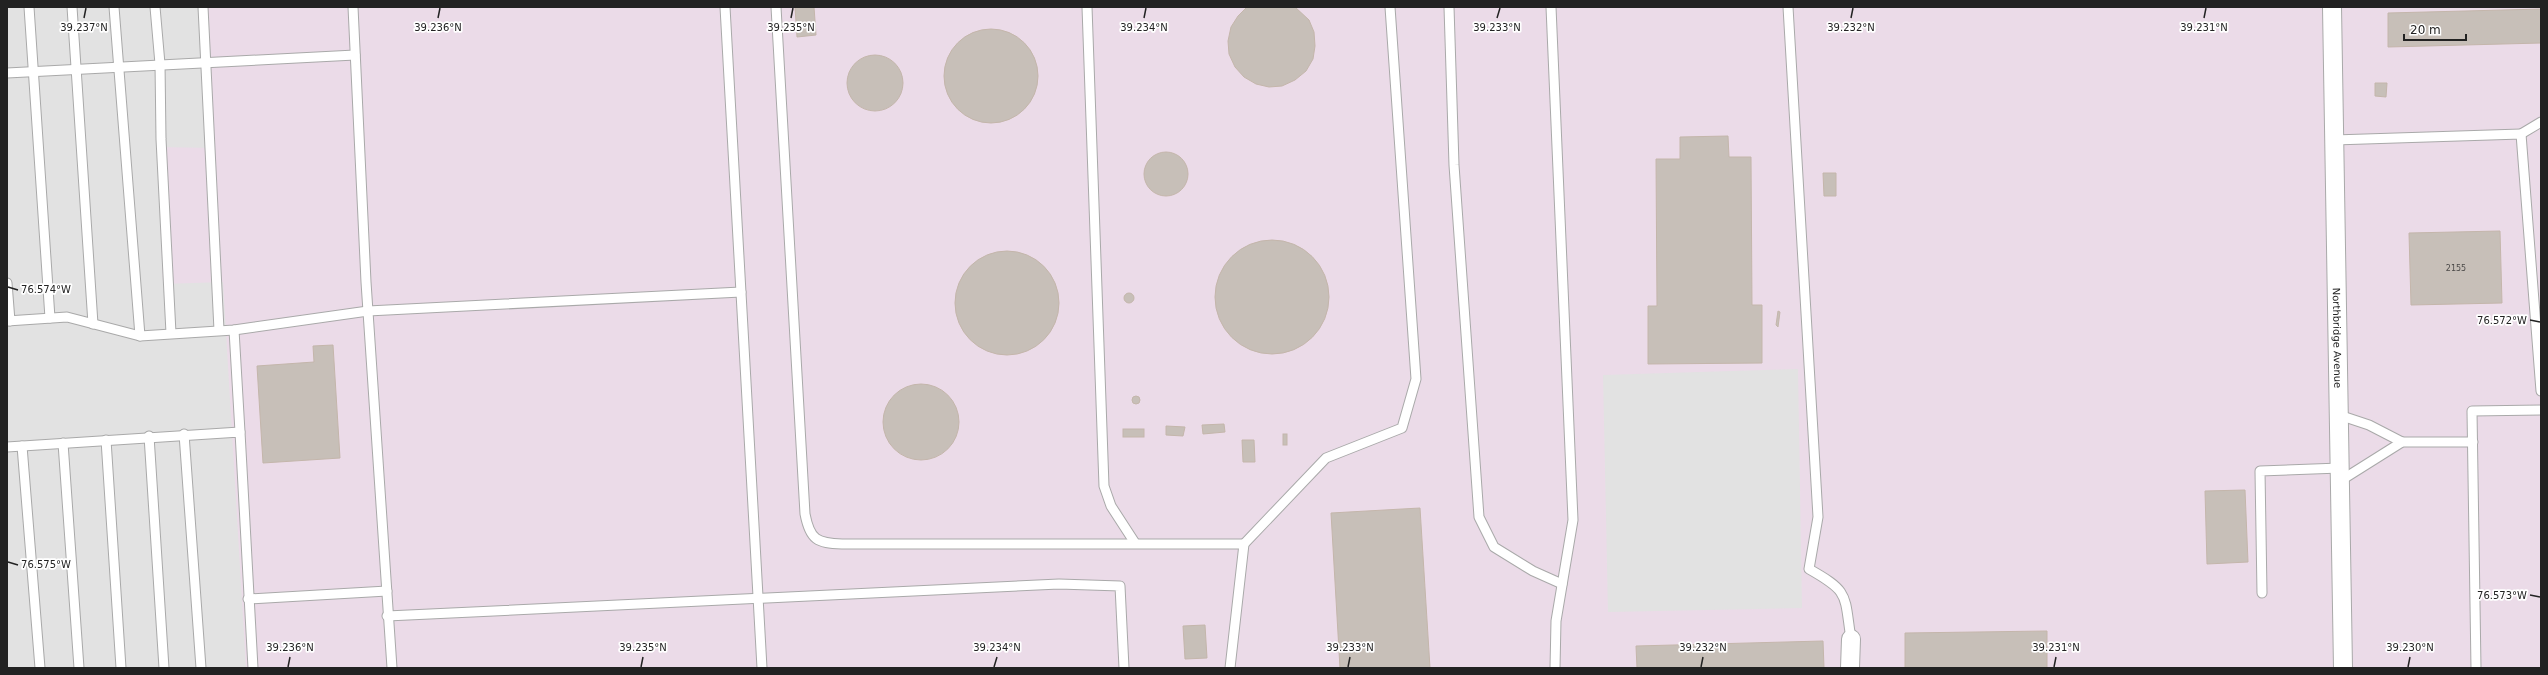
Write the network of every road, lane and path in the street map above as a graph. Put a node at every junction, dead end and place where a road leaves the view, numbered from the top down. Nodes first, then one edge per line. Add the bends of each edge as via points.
1 (29, 7) edge
2 (72, 7) edge
3 (114, 7) edge
4 (155, 7) edge
5 (203, 7) edge
6 (353, 7) edge
7 (724, 7) edge
8 (776, 7) edge
9 (1087, 7) edge
10 (1390, 7) edge
11 (1449, 7) edge
12 (1551, 7) edge
13 (1788, 7) edge
14 (2332, 7) edge
15 (356, 55) junction
16 (206, 61) junction
17 (160, 64) junction
18 (118, 66) junction
19 (76, 69) junction
20 (32, 72) junction
21 (7, 73) edge
22 (2541, 122) edge
23 (2521, 134) junction
24 (2334, 140) junction
25 (7, 284) edge
26 (741, 292) junction
27 (368, 311) junction
28 (50, 318) junction
29 (8, 321) edge
30 (93, 324) junction
31 (219, 330) junction
32 (234, 330) junction
33 (171, 333) junction
34 (140, 336) junction
35 (2541, 391) edge
36 (2541, 410) edge
37 (2339, 415) junction
38 (240, 432) junction
39 (184, 434) junction
40 (149, 436) junction
41 (106, 440) junction
42 (2402, 442) junction
43 (2473, 442) junction
44 (63, 443) junction
45 (22, 446) junction
46 (7, 447) edge
47 (2340, 474) junction
48 (1135, 543) junction
49 (1244, 544) junction
50 (1562, 584) junction
51 (387, 591) junction
52 (2262, 593) dead end
53 (758, 597) junction
54 (248, 600) junction
55 (387, 616) junction
56 (1850, 639) joint
57 (40, 668) edge
58 (79, 668) edge
59 (121, 668) edge
60 (164, 668) edge
61 (201, 668) edge
62 (253, 668) edge
63 (392, 668) edge
64 (762, 668) edge
65 (1124, 668) edge
66 (1230, 668) edge
67 (1555, 668) edge
68 (1850, 668) edge
69 (2343, 668) edge
70 (2476, 668) edge

1 - 20 lane
2 - 19 lane
3 - 18 lane
4 - 17 lane
5 - 16 lane
6 - 15 lane
7 - 26 lane
8 - 48 lane via 808,530 816,540 842,544
9 - 48 lane via 1104,486 1111,506
10 - 49 lane via 1416,379 1402,428 1326,458
11 - 50 lane via 1454,165 1479,517 1494,547 1533,572
12 - 50 lane via 1573,520
13 - 56 lane via 1818,517 1809,569 1839,588 1845,597
14 - 24 street, Northbridge Avenue
15 - 16 lane
15 - 27 lane
16 - 17 lane
16 - 31 lane
17 - 18 lane
17 - 33 lane via 161,139
18 - 19 lane
18 - 34 lane
19 - 20 lane
19 - 30 lane
20 - 21 lane
20 - 28 lane
22 - 23 lane
23 - 24 lane
23 - 35 lane
24 - 37 street, Northbridge Avenue
25 - 29 lane
26 - 27 lane
26 - 53 lane
27 - 32 lane
27 - 51 lane
28 - 29 lane
28 - 30 lane via 67,317
30 - 34 lane
31 - 32 lane
31 - 33 lane
32 - 38 lane
33 - 34 lane
36 - 43 lane via 2472,411
37 - 42 lane via 2369,425
37 - 47 street, Northbridge Avenue
38 - 39 lane
38 - 54 lane
39 - 40 lane
39 - 61 lane
40 - 41 lane
40 - 60 lane
41 - 44 lane
41 - 59 lane
42 - 43 lane
42 - 47 lane
43 - 70 lane
44 - 45 lane
44 - 58 lane
45 - 46 lane
45 - 57 lane
47 - 52 lane via 2260,471
47 - 69 street, Northbridge Avenue
48 - 49 lane
49 - 66 lane
50 - 67 lane via 1556,621
51 - 54 lane
51 - 55 lane
53 - 55 lane
53 - 64 lane
53 - 65 lane via 1060,584 1120,586
54 - 62 lane
55 - 63 lane
56 - 68 street

